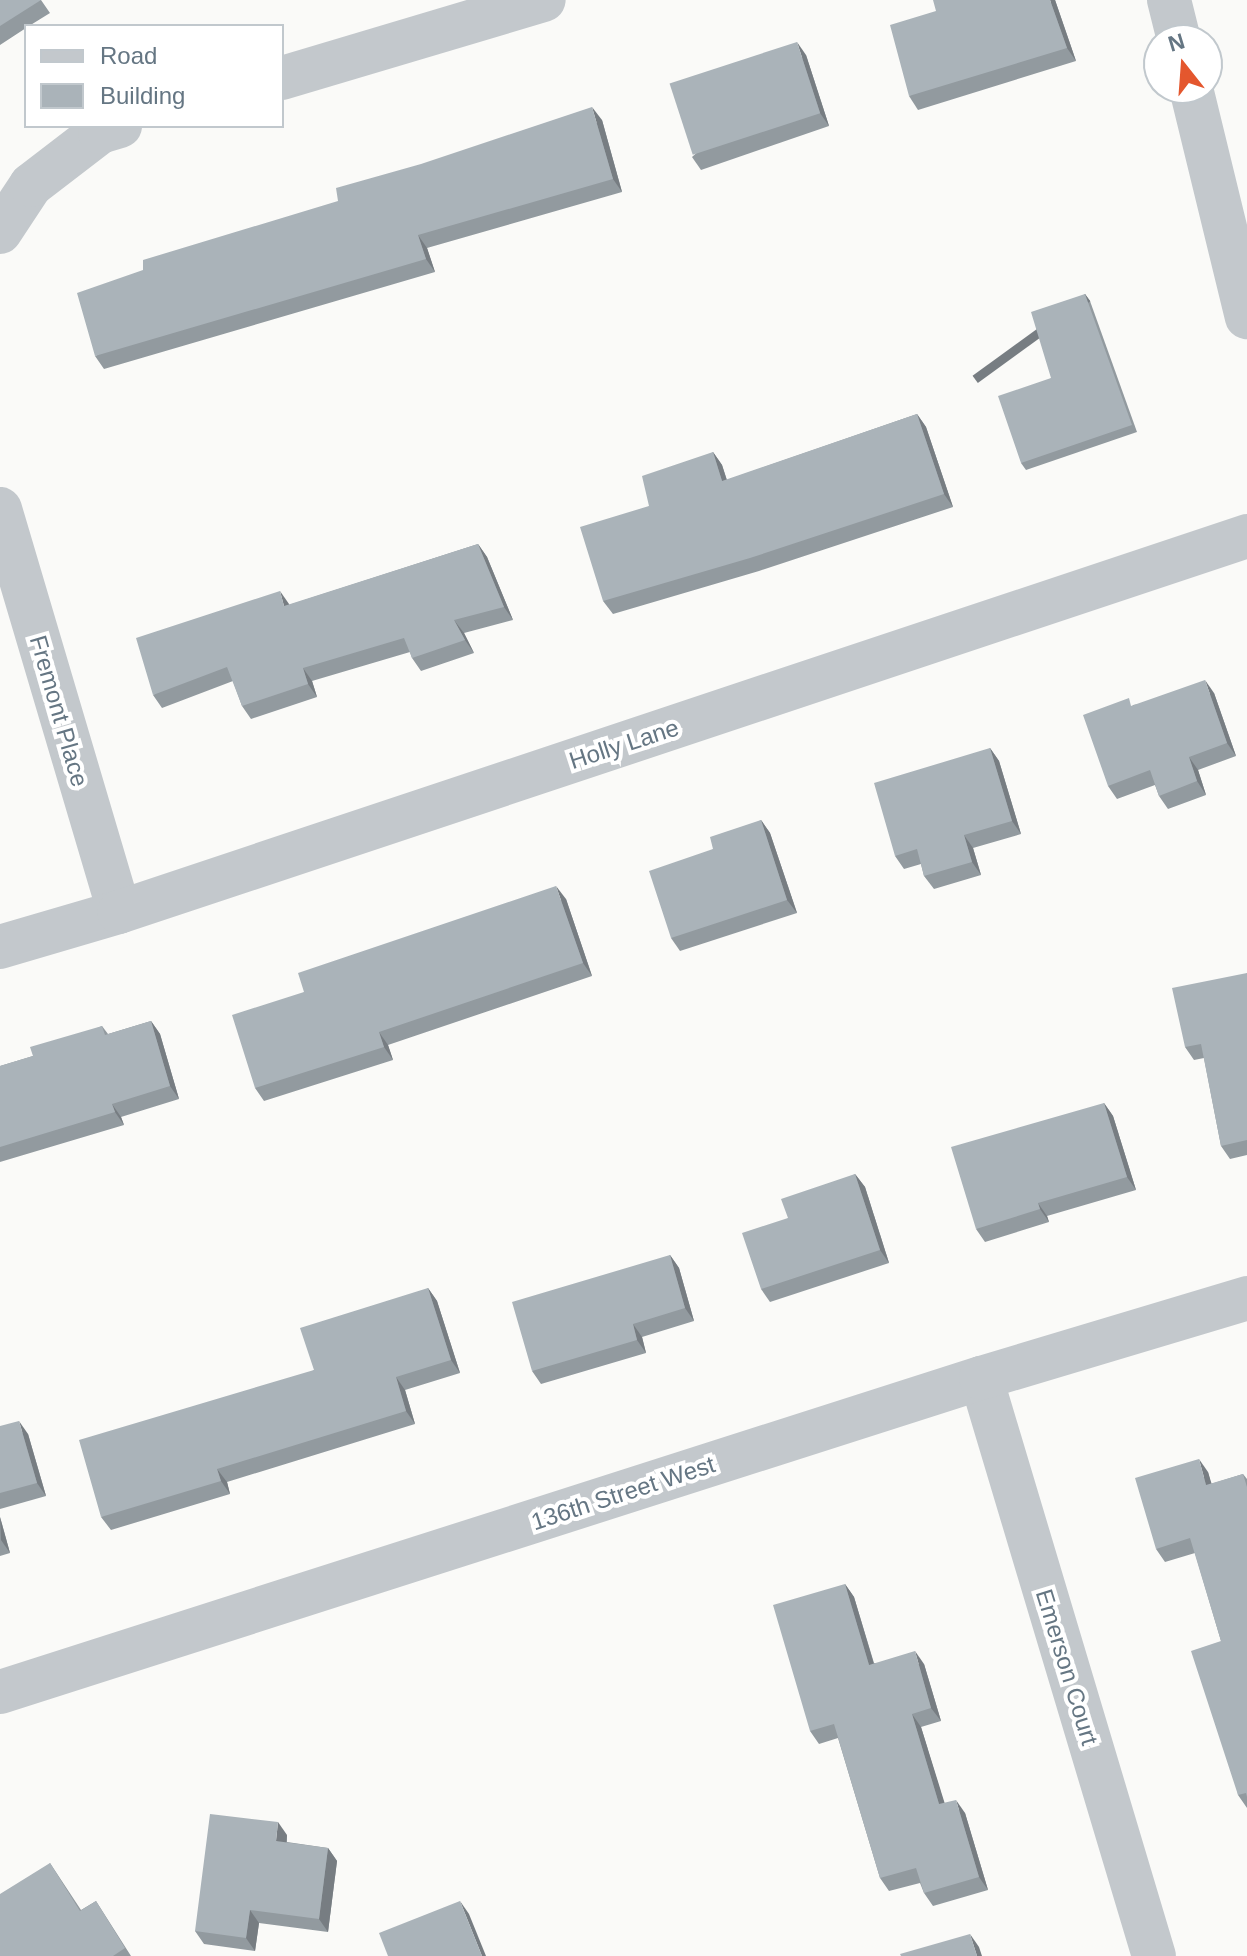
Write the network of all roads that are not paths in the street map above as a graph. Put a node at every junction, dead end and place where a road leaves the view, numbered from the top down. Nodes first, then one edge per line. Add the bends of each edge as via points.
1 (544, 0) edge
2 (1169, 0) edge
3 (460, 12) edge
4 (1175, 24) edge
5 (284, 77) edge
6 (1195, 104) edge
7 (113, 128) edge
8 (0, 232) edge
9 (1247, 317) edge
10 (0, 509) edge
11 (1247, 536) edge
12 (119, 912) junction
13 (0, 947) edge
14 (1247, 1298) edge
15 (981, 1378) junction
16 (0, 1692) edge
17 (1154, 1956) edge

1 - 3 street
2 - 4 street
3 - 5 street
6 - 9 street
7 - 8 street via 100,132 31,185
10 - 12 street, Fremont Place
11 - 12 street, Holly Lane
12 - 13 street, Holly Lane
14 - 15 street, 136th Street West
15 - 16 street, 136th Street West
15 - 17 street, Emerson Court

